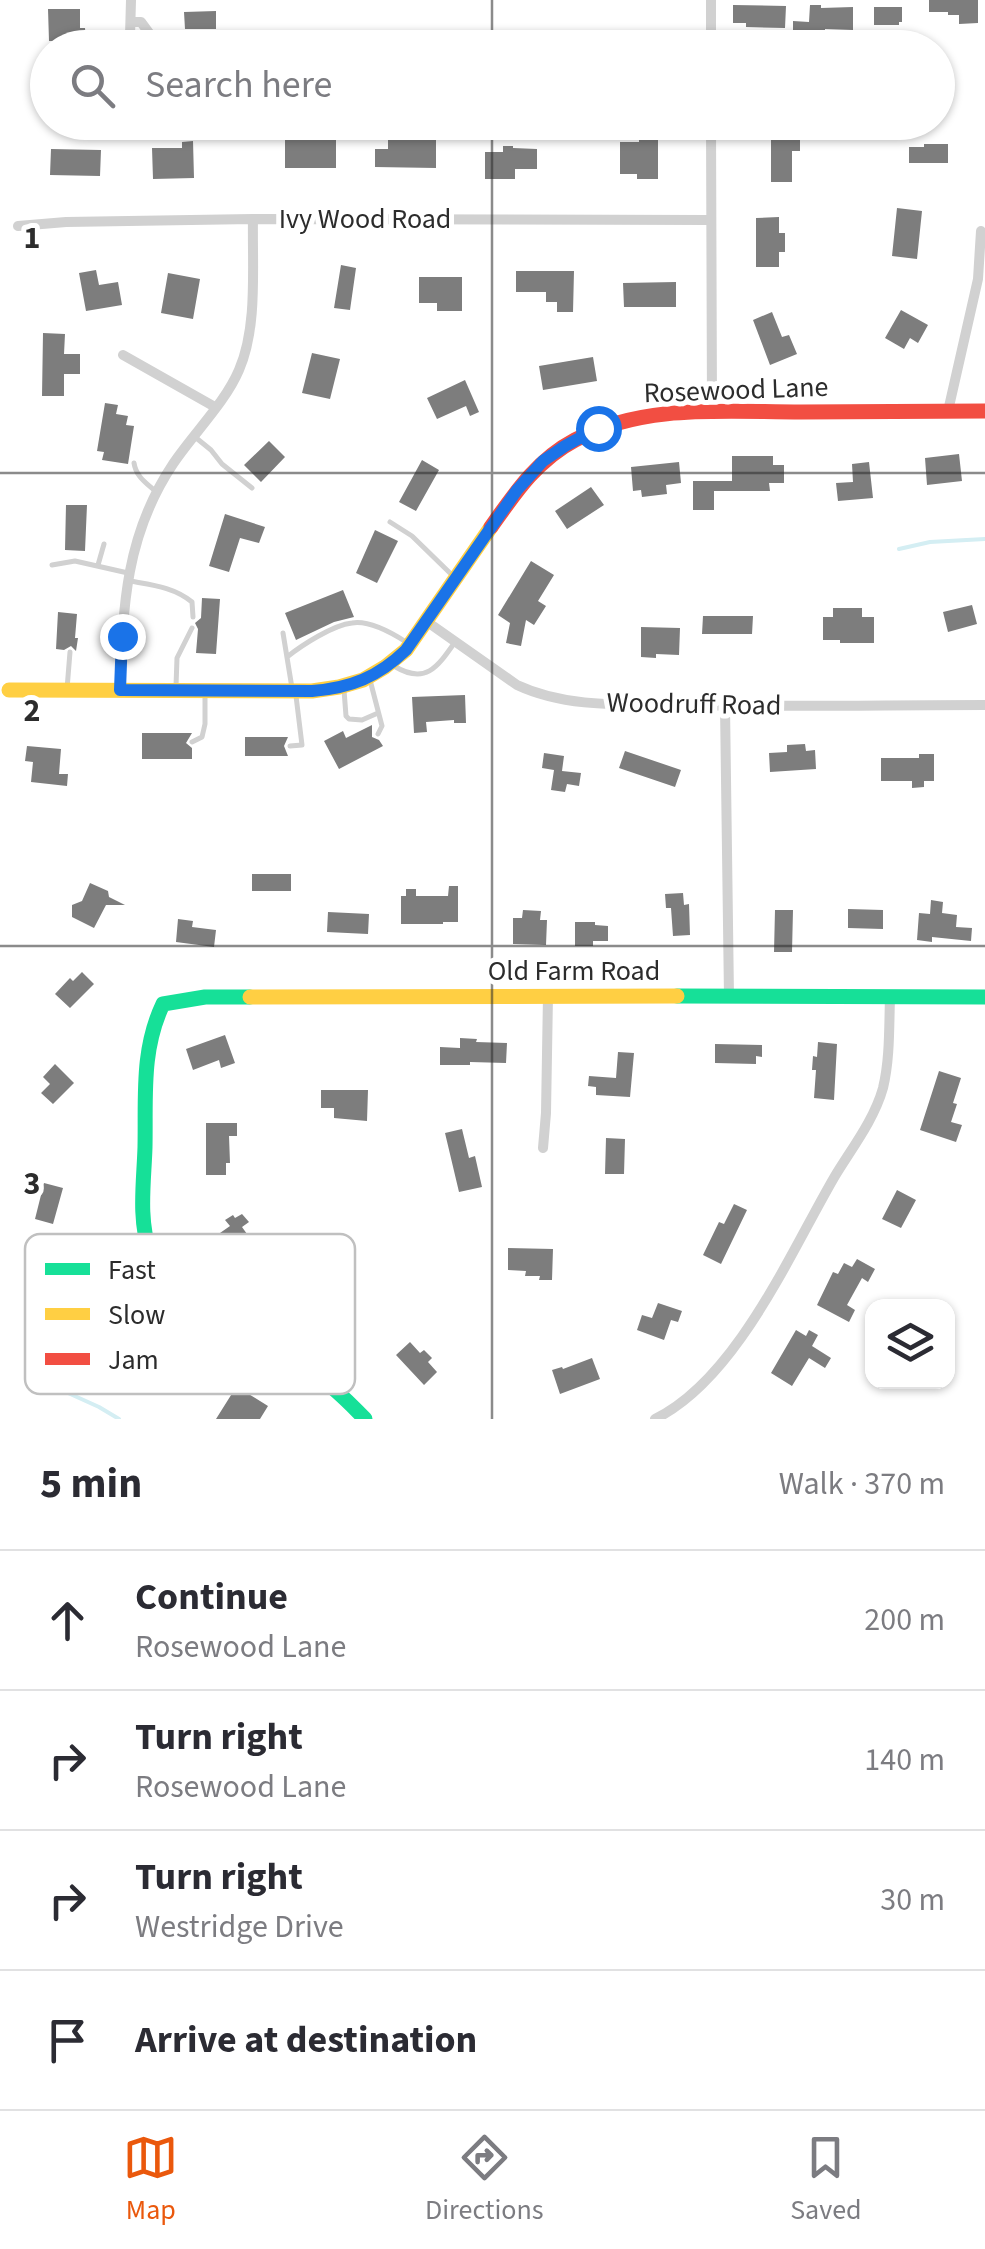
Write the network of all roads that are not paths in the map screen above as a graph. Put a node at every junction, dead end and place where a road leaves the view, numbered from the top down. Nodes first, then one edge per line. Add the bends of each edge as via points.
1 (131, 0) edge
2 (710, 0) edge
3 (131, 22) junction
4 (132, 30) edge
5 (146, 30) edge
6 (711, 30) edge
7 (711, 140) edge
8 (252, 219) junction
9 (712, 220) junction
10 (18, 226) dead end
11 (981, 231) dead end
12 (122, 355) dead end
13 (215, 407) junction
14 (712, 411) junction
15 (948, 411) junction
16 (985, 411) edge
17 (194, 436) junction
18 (134, 463) dead end
19 (252, 488) dead end
20 (156, 492) junction
21 (390, 522) dead end
22 (104, 544) dead end
23 (52, 565) dead end
24 (98, 566) junction
25 (127, 577) junction
26 (454, 578) junction
27 (193, 617) dead end
28 (426, 621) junction
29 (192, 628) dead end
30 (284, 632) dead end
31 (455, 642) junction
32 (409, 645) junction
33 (70, 652) dead end
34 (287, 657) junction
35 (391, 664) junction
36 (370, 678) junction
37 (343, 687) junction
38 (9, 690) dead end
39 (66, 690) junction
40 (120, 690) junction
41 (176, 691) junction
42 (206, 691) junction
43 (294, 691) junction
44 (985, 705) edge
45 (725, 706) junction
46 (378, 713) junction
47 (378, 734) dead end
48 (192, 742) dead end
49 (290, 746) dead end
50 (548, 995) junction
51 (728, 996) junction
52 (890, 996) junction
53 (985, 997) edge
54 (544, 1148) dead end
55 (144, 1234) edge
56 (341, 1394) edge
57 (364, 1419) edge
58 (655, 1419) edge

1 - 3 street
2 - 6 street
3 - 4 street
3 - 5 street
7 - 9 street
8 - 9 street, Ivy Wood Road
8 - 10 street, Ivy Wood Road
8 - 13 street via 248,340 239,372
9 - 14 street
11 - 15 street via 978,279
12 - 13 street
13 - 17 street
14 - 15 street, Rosewood Lane
14 - 26 street, Rosewood Lane via 621,421 565,446 517,490
15 - 16 street, Rosewood Lane
17 - 19 lane
17 - 20 street
18 - 20 lane
20 - 25 street
21 - 26 lane
22 - 24 lane
23 - 24 lane via 76,557
24 - 25 lane
25 - 27 lane via 185,596
25 - 40 street
26 - 28 street, Rosewood Lane
28 - 31 street, Woodruff Road
28 - 32 street, Rosewood Lane
29 - 41 lane via 177,658
30 - 34 lane
31 - 35 lane via 425,673
31 - 45 street, Woodruff Road via 517,686 554,698
32 - 34 lane via 355,622
32 - 35 street, Rosewood Lane
33 - 39 lane
34 - 43 lane
35 - 36 street, Rosewood Lane
36 - 37 street, Rosewood Lane
36 - 46 lane
37 - 43 street, Rosewood Lane
37 - 46 lane via 349,719
38 - 39 street, Rosewood Lane
39 - 40 street, Rosewood Lane
40 - 41 street, Rosewood Lane
41 - 42 street, Rosewood Lane
42 - 43 street, Rosewood Lane
42 - 48 lane via 205,730
43 - 49 lane via 302,746
44 - 45 street, Woodruff Road
45 - 51 street
46 - 47 lane
50 - 51 street, Old Farm Road
50 - 54 street
50 - 55 street, Old Farm Road via 205,997 163,1004 146,1050
51 - 52 street, Old Farm Road
52 - 53 street, Old Farm Road
52 - 58 street via 887,1062 872,1114 747,1328 696,1389
56 - 57 street, Old Farm Road

